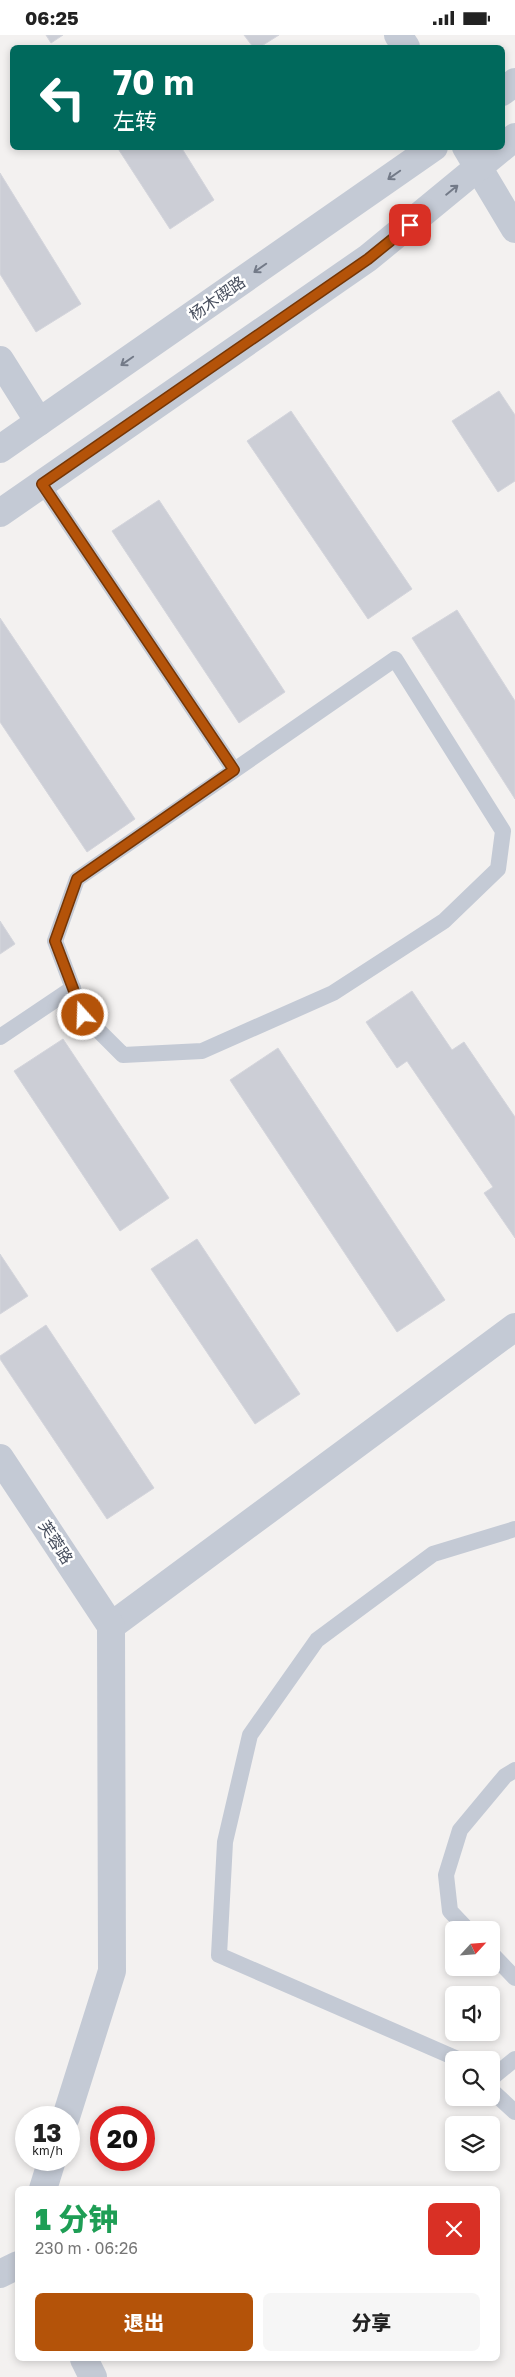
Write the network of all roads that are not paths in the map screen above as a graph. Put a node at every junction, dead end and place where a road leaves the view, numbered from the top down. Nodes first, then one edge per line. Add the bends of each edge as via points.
1 (515, 81) edge
2 (505, 89) edge
3 (430, 150) edge
4 (488, 150) edge
5 (472, 158) edge
6 (515, 229) edge
7 (0, 360) edge
8 (39, 422) junction
9 (0, 449) edge
10 (42, 484) junction
11 (0, 513) edge
12 (234, 770) junction
13 (73, 988) junction
14 (0, 1037) edge
15 (515, 1327) edge
16 (0, 1458) edge
17 (515, 1529) edge
18 (111, 1626) junction
19 (515, 1770) edge
20 (459, 1921) edge
21 (500, 1962) edge
22 (515, 1978) edge
23 (445, 2053) edge
24 (515, 2059) edge
25 (500, 2075) edge
26 (500, 2092) edge
27 (69, 2106) edge
28 (515, 2112) edge
29 (49, 2171) edge
30 (44, 2186) edge
31 (15, 2266) edge
32 (0, 2274) edge
33 (85, 2361) edge
34 (93, 2377) edge

1 - 2 street
3 -> 8 street, 杨木碶路
4 - 5 street
5 - 6 street
10 -> 5 street via 368,259
7 - 8 street
8 - 9 street, 杨木碶路
10 - 11 street
10 - 12 lane
12 - 13 lane via 77,879 55,941
12 - 13 lane via 395,659 503,831 498,869 444,921 334,993 202,1051 123,1055 83,1015
13 - 14 lane
15 - 18 street
16 - 18 street, 芙蓉路
17 - 23 lane via 432,1554 317,1640 250,1735 225,1842 219,1955
18 - 27 street via 112,1971
19 - 20 lane via 505,1776 460,1830 446,1875 450,1911
21 - 22 lane
24 - 25 lane
26 - 28 lane
29 - 30 street
31 - 32 street
33 - 34 street

